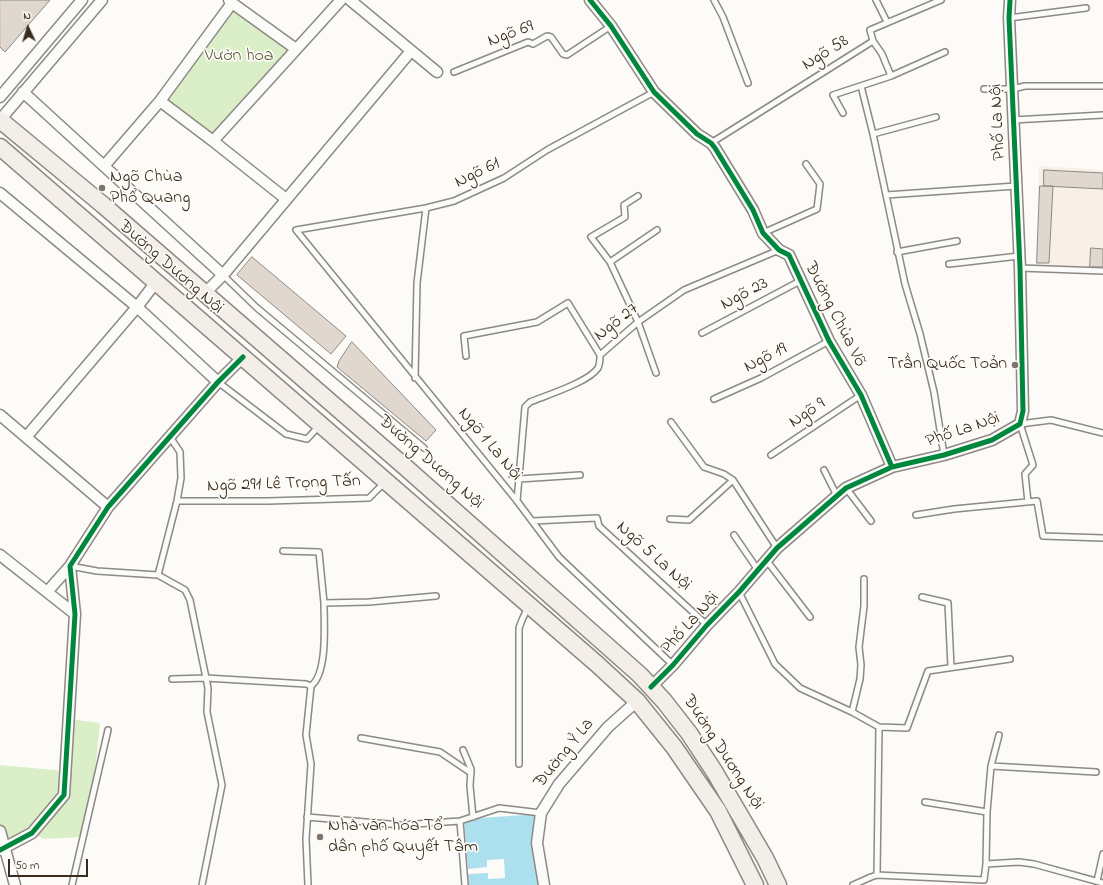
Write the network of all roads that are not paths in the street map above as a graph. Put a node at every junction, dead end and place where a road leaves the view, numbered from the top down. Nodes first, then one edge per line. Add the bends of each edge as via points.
1 (82, 0) edge
2 (102, 0) edge
3 (341, 0) edge
4 (350, 0) edge
5 (590, 0) edge
6 (714, 0) edge
7 (876, 0) edge
8 (941, 0) edge
9 (1010, 0) edge
10 (231, 1) edge
11 (1086, 8) dead end
12 (1009, 18) junction
13 (887, 22) junction
14 (611, 26) junction
15 (873, 41) junction
16 (296, 49) junction
17 (411, 50) junction
18 (945, 52) dead end
19 (437, 72) dead end
20 (454, 72) dead end
21 (891, 76) junction
22 (0, 82) edge
23 (12, 83) junction
24 (748, 83) dead end
25 (861, 86) junction
26 (1103, 86) edge
27 (984, 89) dead end
28 (1012, 89) junction
29 (23, 92) junction
30 (654, 92) junction
31 (0, 97) edge
32 (160, 101) junction
33 (843, 113) dead end
34 (1103, 115) edge
35 (936, 117) dead end
36 (0, 120) edge
37 (1013, 120) junction
38 (872, 134) junction
39 (213, 141) junction
40 (711, 143) junction
41 (0, 148) edge
42 (806, 164) dead end
43 (104, 166) junction
44 (1016, 186) junction
45 (0, 193) edge
46 (886, 195) junction
47 (638, 196) dead end
48 (286, 199) junction
49 (426, 208) junction
50 (296, 230) joint
51 (657, 230) dead end
52 (763, 233) junction
53 (957, 241) dead end
54 (778, 250) junction
55 (897, 252) junction
56 (1019, 256) junction
57 (610, 262) junction
58 (949, 264) dead end
59 (1020, 268) junction
60 (1103, 271) edge
61 (223, 275) junction
62 (800, 281) junction
63 (156, 282) junction
64 (205, 293) junction
65 (137, 307) junction
66 (638, 322) junction
67 (702, 333) dead end
68 (829, 341) junction
69 (600, 355) junction
70 (466, 356) dead end
71 (243, 357) junction
72 (656, 373) dead end
73 (415, 378) junction
74 (218, 382) junction
75 (861, 395) junction
76 (714, 399) dead end
77 (0, 415) edge
78 (672, 422) dead end
79 (320, 424) junction
80 (1020, 424) junction
81 (1103, 433) edge
82 (26, 436) junction
83 (170, 437) junction
84 (424, 448) dead end
85 (771, 455) dead end
86 (944, 455) junction
87 (892, 467) junction
88 (824, 470) dead end
89 (580, 475) dead end
90 (518, 479) junction
91 (733, 480) junction
92 (386, 481) junction
93 (846, 488) junction
94 (837, 496) junction
95 (177, 501) junction
96 (517, 501) junction
97 (1028, 502) junction
98 (108, 507) junction
99 (916, 515) dead end
100 (670, 518) dead end
101 (533, 521) junction
102 (871, 521) dead end
103 (734, 536) dead end
104 (1103, 538) edge
105 (777, 548) junction
106 (283, 551) dead end
107 (0, 555) edge
108 (767, 561) junction
109 (70, 566) junction
110 (758, 570) junction
111 (158, 575) junction
112 (864, 579) dead end
113 (47, 592) junction
114 (739, 592) junction
115 (436, 596) dead end
116 (922, 597) dead end
117 (324, 603) junction
118 (529, 605) junction
119 (75, 614) junction
120 (810, 617) dead end
121 (707, 624) junction
122 (1010, 659) dead end
123 (674, 664) junction
124 (951, 667) junction
125 (206, 678) junction
126 (172, 679) dead end
127 (311, 686) junction
128 (651, 687) junction
129 (636, 701) junction
130 (852, 712) junction
131 (879, 727) junction
132 (108, 730) dead end
133 (999, 735) dead end
134 (361, 738) dead end
135 (463, 750) dead end
136 (519, 764) dead end
137 (991, 766) junction
138 (1096, 772) dead end
139 (471, 773) junction
140 (925, 802) dead end
141 (987, 812) junction
142 (541, 813) junction
143 (473, 817) junction
144 (307, 818) junction
145 (460, 821) junction
146 (0, 831) edge
147 (2, 849) edge
148 (1103, 854) edge
149 (986, 864) junction
150 (877, 875) junction
151 (1096, 881) junction
152 (1103, 883) edge
153 (15, 885) edge
154 (72, 885) edge
155 (202, 885) edge
156 (308, 885) edge
157 (465, 885) edge
158 (544, 885) edge
159 (755, 885) edge
160 (778, 885) edge
161 (853, 885) edge

1 - 23 street
2 - 29 street
3 - 16 street
4 - 17 street
5 - 14 street, Đường Chùa Võ
6 - 24 lane
7 - 13 lane
8 - 13 lane
9 - 12 street, Phố La Nội
10 - 16 street
10 - 32 street
11 - 12 lane
12 - 28 street, Phố La Nội
13 - 15 lane via 870,30
14 - 20 lane, Ngõ 69 via 567,55 563,54 551,37 547,36 533,44 528,42
14 - 30 street, Đường Chùa Võ
15 - 21 lane, Ngõ 58 via 882,54
15 - 40 lane, Ngõ 58
16 - 39 street
17 - 19 street
17 - 48 street
18 - 21 lane
21 - 25 lane
22 - 23 street
23 - 31 street
25 - 33 lane via 833,95
25 - 38 lane
26 - 28 lane via 1025,86
27 - 28 lane
28 - 37 street, Phố La Nội
29 - 36 street
29 - 43 street
30 - 40 street, Đường Chùa Võ via 697,134
30 - 49 lane, Ngõ 61 via 548,150 504,178 454,201
32 - 39 street
32 - 43 street
34 - 37 lane
35 - 38 lane
36 - 64 main road, Đường Dương Nội
37 - 44 street, Phố La Nội
38 - 46 lane
39 - 48 street
40 - 52 street, Đường Chùa Võ via 753,210
41 - 63 main road, Đường Dương Nội
42 - 52 lane via 820,184 817,209
43 - 61 street
44 - 46 lane
44 - 56 street, Phố La Nội
45 - 65 street
46 - 55 lane
47 - 57 lane via 624,205 625,217 591,237
48 - 61 street
49 - 50 lane, Ngõ 61
49 - 73 lane via 417,283
50 - 73 lane, Ngõ 1 La Nội
51 - 57 lane
52 - 54 street, Đường Chùa Võ
53 - 55 lane
54 - 62 street, Đường Chùa Võ via 789,255
54 - 66 lane, Ngõ 27 via 684,290
55 - 86 lane via 934,392
56 - 58 lane
56 - 59 street, Phố La Nội
57 - 66 lane
59 - 60 lane
59 - 80 street, Phố La Nội via 1023,411
61 - 64 street
61 - 84 lane via 256,307
62 - 67 lane, Ngõ 23
62 - 68 street, Đường Chùa Võ
63 - 65 street
63 - 71 main road, Đường Dương Nội
64 - 128 main road, Đường Dương Nội via 410,471
65 - 74 street
65 - 82 street
66 - 69 lane, Ngõ 27
66 - 72 lane
68 - 75 street, Đường Chùa Võ
68 - 76 lane, Ngõ 19 via 761,378
69 - 70 lane, Ngõ 27 via 568,303 537,322 464,336
69 - 90 lane via 598,368 589,376 530,402 525,407
71 - 74 street
71 - 79 main road, Đường Dương Nội
73 - 96 lane, Ngõ 1 La Nội
74 - 79 lane via 286,434 307,439
74 - 83 street
75 - 85 lane, Ngõ 9
75 - 87 street, Đường Chùa Võ
77 - 82 street
78 - 91 lane via 704,467
79 - 92 main road, Đường Dương Nội
80 - 81 lane via 1051,420
80 - 86 street, Phố La Nội via 992,440
80 - 97 lane via 1032,465 1025,474
82 - 98 street
83 - 95 lane, Ngõ 291 Lê Trọng Tấn via 180,452 181,478
83 - 98 street
86 - 87 street, Phố La Nội
87 - 93 street, Phố La Nội
88 - 94 lane
89 - 90 lane
90 - 96 lane
91 - 100 lane via 689,520
91 - 105 lane
92 - 95 lane, Ngõ 291 Lê Trọng Tấn via 369,498
92 - 118 main road, Đường Dương Nội
93 - 94 street, Phố La Nội
93 - 102 lane
94 - 105 street, Phố La Nội
95 - 111 lane, Ngõ 291 Lê Trọng Tấn
96 - 101 lane, Ngõ 1 La Nội
97 - 99 lane
97 - 104 lane via 1037,501 1042,536
98 - 109 street
101 - 121 lane, Ngõ 5 La Nội via 597,518 599,526
101 - 123 lane, Ngõ 1 La Nội via 559,556
103 - 110 lane
105 - 108 street, Phố La Nội
106 - 117 lane via 319,552
107 - 113 street
108 - 110 street, Phố La Nội
108 - 120 lane
109 - 111 lane via 97,572
109 - 113 street
109 - 119 street
110 - 114 street, Phố La Nội
111 - 125 lane via 185,590 188,595
112 - 130 lane via 859,647 860,679
113 - 119 street
114 - 121 street, Phố La Nội
114 - 130 lane via 775,664 800,688
115 - 117 lane
116 - 124 lane via 948,603
117 - 127 lane via 325,639 322,666 316,682
118 - 129 main road, Đường Dương Nội
118 - 136 lane via 519,628
119 - 147 street via 64,795 32,833
121 - 123 street, Phố La Nội
122 - 124 lane
123 - 128 street, Phố La Nội
124 - 131 lane via 928,671 907,728
125 - 126 lane
125 - 127 lane
125 - 155 lane via 207,712 222,785
127 - 144 lane via 306,735 311,764
128 - 129 main road
128 - 160 main road, Đường Dương Nội via 689,733 714,771
129 - 142 street, Đường Ỷ La via 608,727 559,784
129 - 159 main road, Đường Dương Nội via 674,747 718,811
130 - 131 lane
131 - 150 lane
132 - 154 lane
133 - 137 lane
134 - 139 lane via 440,752
135 - 139 lane
137 - 138 lane
137 - 141 lane
139 - 143 lane
140 - 141 lane
141 - 149 lane
142 - 143 lane via 499,808
142 - 158 street, Đường Ỷ La via 537,843
143 - 145 lane
144 - 145 lane via 401,824
144 - 156 lane
145 - 157 lane
146 - 147 street
147 - 153 street
148 - 151 lane
149 - 150 lane via 984,880
149 - 151 lane via 1034,864
150 - 161 lane
151 - 152 lane

